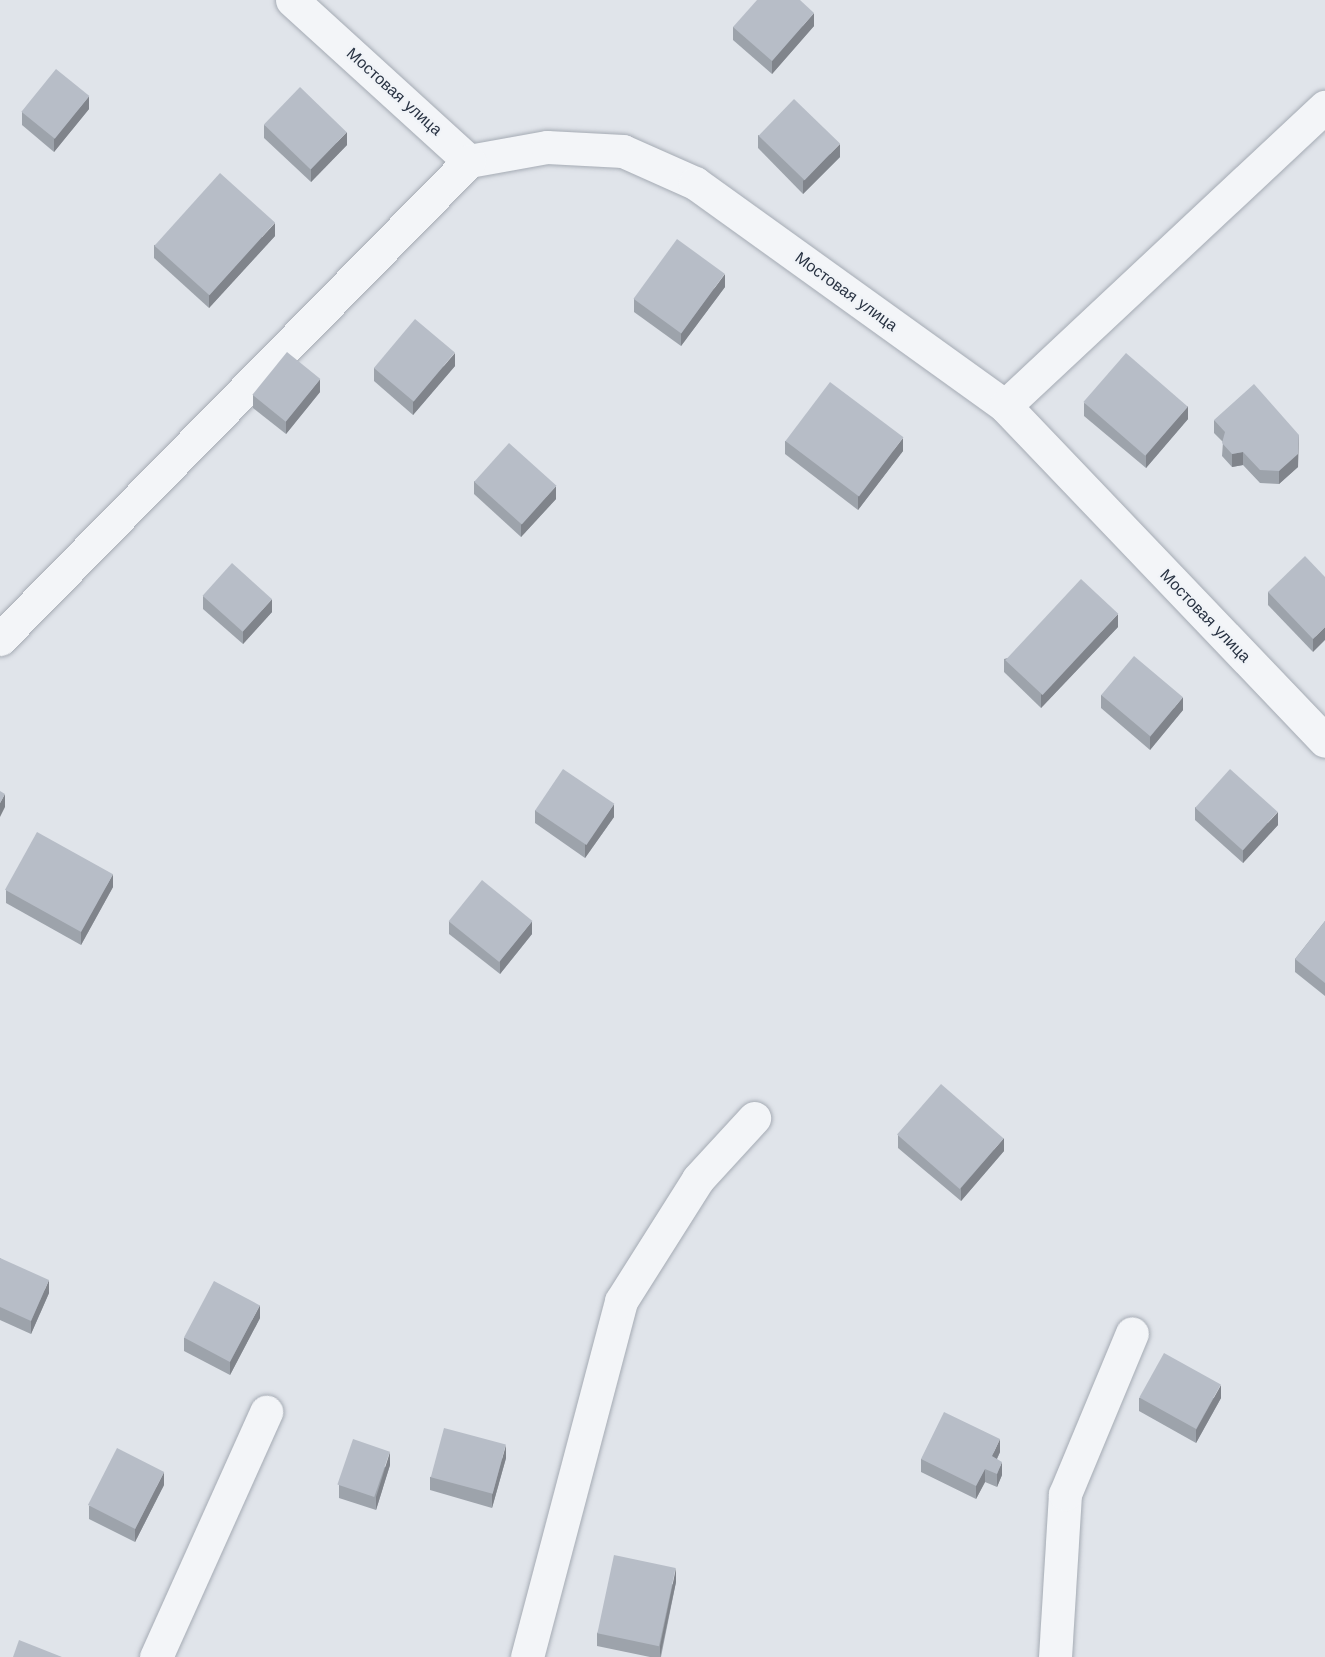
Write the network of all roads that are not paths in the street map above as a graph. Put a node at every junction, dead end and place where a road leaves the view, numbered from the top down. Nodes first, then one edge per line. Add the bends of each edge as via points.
1 (292, 0) edge
2 (1325, 107) edge
3 (470, 161) junction
4 (1005, 406) junction
5 (0, 639) edge
6 (1325, 741) edge
7 (754, 1118) dead end
8 (1132, 1333) dead end
9 (266, 1412) dead end
10 (156, 1657) edge
11 (527, 1657) edge
12 (1055, 1657) edge

1 - 3 street, Мостовая улица
2 - 4 street
3 - 4 street, Мостовая улица via 547,147 623,152 694,183
3 - 5 street
4 - 6 street, Мостовая улица
7 - 11 street via 698,1179 621,1301
8 - 12 street via 1065,1494
9 - 10 street

